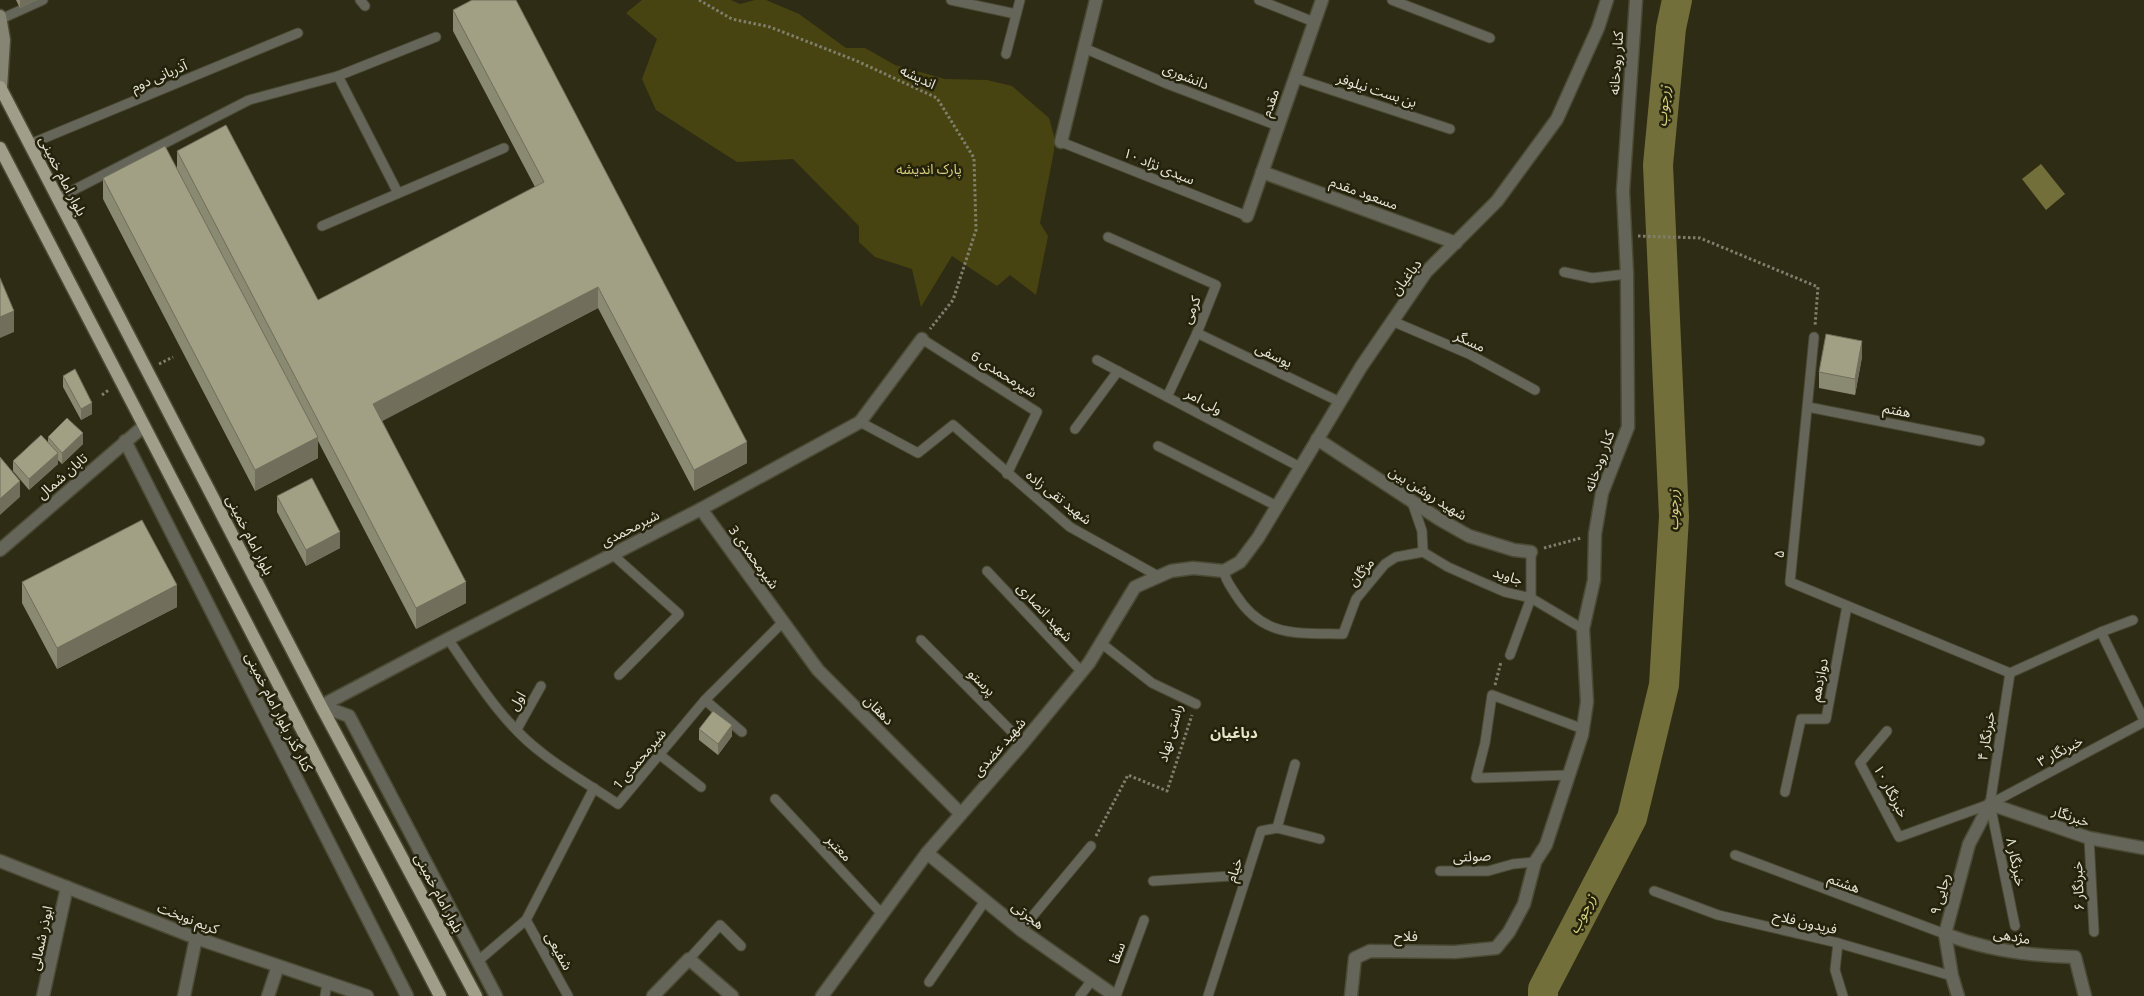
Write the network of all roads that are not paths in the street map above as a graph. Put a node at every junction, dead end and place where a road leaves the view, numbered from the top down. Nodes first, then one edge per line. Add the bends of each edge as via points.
1 (43, 0) edge
2 (951, 0) edge
3 (1020, 0) edge
4 (1096, 0) edge
5 (1258, 0) edge
6 (1322, 0) edge
7 (1392, 0) edge
8 (1607, 0) edge
9 (1636, 0) edge
10 (1016, 14) junction
11 (1, 17) edge
12 (1314, 22) junction
13 (298, 33) dead end
14 (436, 37) dead end
15 (1490, 38) dead end
16 (1084, 48) junction
17 (1006, 54) dead end
18 (338, 76) junction
19 (1295, 78) junction
20 (0, 87) edge
21 (1278, 126) junction
22 (1450, 129) dead end
23 (1061, 142) joint
24 (30, 144) junction
25 (0, 148) edge
26 (504, 148) dead end
27 (1262, 172) junction
28 (398, 193) junction
29 (58, 198) junction
30 (1247, 216) joint
31 (322, 226) dead end
32 (1108, 237) dead end
33 (1456, 242) junction
34 (1564, 272) dead end
35 (1627, 274) junction
36 (1392, 321) junction
37 (1197, 333) junction
38 (1814, 336) road end
39 (922, 339) joint
40 (1097, 360) dead end
41 (1118, 371) junction
42 (1535, 390) dead end
43 (1167, 397) junction
44 (1340, 402) junction
45 (1808, 407) junction
46 (860, 422) junction
47 (144, 426) junction
48 (1075, 429) dead end
49 (1316, 439) junction
50 (125, 441) junction
51 (1980, 441) dead end
52 (1158, 446) dead end
53 (1300, 467) junction
54 (1007, 474) junction
55 (1411, 499) junction
56 (1277, 506) junction
57 (701, 509) junction
58 (0, 550) edge
59 (1423, 552) junction
60 (1531, 552) joint
61 (612, 554) junction
62 (987, 571) dead end
63 (1224, 571) junction
64 (1158, 576) junction
65 (1531, 598) junction
66 (1847, 606) junction
67 (2133, 620) dead end
68 (783, 622) junction
69 (1583, 629) junction
70 (2101, 632) junction
71 (448, 639) junction
72 (921, 640) dead end
73 (1101, 643) junction
74 (1510, 655) road end
75 (1082, 672) junction
76 (2010, 673) junction
77 (619, 674) dead end
78 (541, 686) dead end
79 (706, 700) junction
80 (1196, 704) road end
81 (321, 706) junction
82 (2144, 721) edge
83 (517, 729) junction
84 (1583, 729) junction
85 (1887, 731) dead end
86 (742, 732) dead end
87 (1023, 743) junction
88 (660, 755) junction
89 (1295, 764) dead end
90 (1570, 775) junction
91 (701, 787) dead end
92 (594, 788) junction
93 (1785, 792) dead end
94 (775, 799) dead end
95 (1990, 804) junction
96 (961, 814) junction
97 (1278, 828) junction
98 (2089, 838) junction
99 (1320, 839) dead end
100 (1091, 846) road end
101 (2144, 848) edge
102 (927, 853) junction
103 (1734, 855) dead end
104 (0, 861) edge
105 (1535, 862) junction
106 (1440, 871) dead end
107 (1247, 875) junction
108 (1153, 881) dead end
109 (68, 887) junction
110 (1654, 891) dead end
111 (985, 901) junction
112 (882, 914) junction
113 (526, 920) junction
114 (1144, 920) dead end
115 (2015, 926) dead end
116 (1021, 930) junction
117 (2094, 932) dead end
118 (1945, 934) junction
119 (196, 938) junction
120 (1838, 944) junction
121 (741, 946) dead end
122 (1496, 948) joint
123 (689, 959) junction
124 (478, 961) junction
125 (278, 966) junction
126 (1952, 976) junction
127 (1092, 980) junction
128 (929, 982) dead end
129 (328, 983) junction
130 (43, 996) edge
131 (184, 996) edge
132 (268, 996) edge
133 (325, 996) edge
134 (368, 996) edge
135 (407, 996) edge
136 (440, 996) edge
137 (476, 996) edge
138 (496, 996) edge
139 (568, 996) edge
140 (653, 996) edge
141 (732, 996) edge
142 (822, 996) edge
143 (1080, 996) edge
144 (1115, 996) edge
145 (1208, 996) edge
146 (1351, 996) edge
147 (1843, 996) edge
148 (1958, 996) edge
149 (2085, 996) edge

1 - 11 lane
2 - 10 lane
3 - 10 lane
4 - 16 street
5 - 12 lane
6 - 12 street, مقدم
7 - 15 lane
8 - 33 street, دباغیان via 1598,28 1557,118 1497,201
9 - 35 street, کنار رودخانه via 1623,192
10 - 17 lane
11 - 20 main road via 4,40
12 - 19 street, مقدم
13 - 24 lane, آذربانی دوم
14 - 18 lane
16 - 21 lane, دانشوری
16 - 23 street
18 - 28 lane
18 - 29 lane via 249,100
19 - 21 street, مقدم
19 - 22 lane, بن بست نیلوفر
20 - 24 main road, بلوار امام خمینی
21 - 27 street, مقدم
23 - 30 lane, سیدی نژاد ۱۰
24 - 29 main road, بلوار امام خمینی
25 - 47 main road
26 - 28 lane
27 - 30 street, مقدم
27 - 33 street, مسعود مقدم
28 - 31 lane
29 - 81 main road, بلوار امام خمینی
32 - 37 lane, کرمی via 1216,285
33 - 36 street, دباغیان via 1426,272
34 - 35 lane via 1592,278
35 - 69 street, کنار رودخانه via 1628,427 1602,493 1595,534 1594,580
36 - 42 lane, مسگر via 1469,354
36 - 44 street, دباغیان
37 - 43 lane, کرمی
37 - 44 lane, یوسفی
38 - 45 lane, ۵
39 - 46 street, شیرمحمدی
39 - 54 lane, شیرمحمدی 6 via 1037,412
40 - 41 lane, ولی امر
41 - 43 lane, ولی امر
41 - 48 lane
43 - 53 lane, ولی امر
44 - 49 street, دباغیان
45 - 51 lane, هفتم
45 - 66 lane, ۵ via 1790,582
46 - 54 lane, شهید تقی زاده via 918,454 953,425
46 - 57 street, شیرمحمدی
47 - 50 street, تابان شمال
47 - 136 main road
49 - 53 street, دباغیان
49 - 55 street, شهید روشن بین
50 - 58 street, تابان شمال
50 - 135 street, کنار گذر بلوار امام خمینی
52 - 56 lane
53 - 56 street, دباغیان
54 - 64 lane, شهید تقی زاده via 1070,527
55 - 59 lane via 1422,531
55 - 60 street, شهید روشن بین via 1469,536
56 - 63 street, دباغیان via 1240,562
57 - 61 street, شیرمحمدی
57 - 68 street, شیرمحمدی 3
59 - 63 lane, مژگان via 1396,557 1385,564 1356,599 1343,634 1295,633 1264,625 1243,607 1224,578
59 - 65 lane, جاوید via 1448,567 1505,592
60 - 65 lane
61 - 71 street, شیرمحمدی
61 - 77 lane via 679,614
62 - 75 lane, شهید انصاری
63 - 64 street, شهید عضدی via 1193,568
64 - 73 street, شهید عضدی via 1135,587
65 - 69 lane, جاوید
65 - 74 lane
66 - 76 lane, ۵
66 - 93 lane, دوازدهم via 1826,719 1800,718
67 - 70 lane
68 - 79 lane, شیرمحمدی 1
68 - 96 street, دهقان via 818,670
69 - 84 street, کنار رودخانه via 1587,702
70 - 76 lane
70 - 82 lane, خبرنگار ۳
71 - 81 street, شیرمحمدی
71 - 83 lane, شیرمحمدی 1 via 497,709
72 - 87 lane, پرستو
73 - 75 street, شهید عضدی
73 - 80 lane, راستی نهاد via 1152,683
75 - 87 street, شهید عضدی
76 - 95 lane, خبرنگار ۴
78 - 83 lane, اول
79 - 86 lane
79 - 88 lane, شیرمحمدی 1
81 - 124 street via 349,716
81 - 137 main road, بلوار امام خمینی
82 - 95 lane, خبرنگار ۳
83 - 92 lane, شیرمحمدی 1 via 541,753
84 - 90 street, کنار رودخانه
84 - 90 lane via 1492,695 1476,778
85 - 95 lane, خبرنگار ۱۰ via 1860,763 1899,837
87 - 96 street, شهید عضدی
88 - 91 lane
88 - 92 lane, شیرمحمدی 1 via 618,804
89 - 97 lane
90 - 105 street, کنار رودخانه via 1546,845
92 - 113 lane
94 - 112 lane, معتبر
95 - 98 street, خبرنگار
95 - 115 lane, خبرنگار ۸
95 - 118 street, رجایی ۹ via 1970,844
96 - 102 street, شهید عضدی
97 - 99 lane
97 - 107 lane, خیام via 1261,831
98 - 101 street, خبرنگار
98 - 117 lane, خبرنگار ۶
100 - 116 lane
102 - 111 street, هجرتی
102 - 112 street, شهید عضدی
103 - 118 lane, هشتم
104 - 109 street, کریم نوبخت
105 - 106 lane, صولتی via 1488,871
105 - 122 street, کنار رودخانه via 1524,904
107 - 108 lane
107 - 145 lane, خیام
109 - 119 street, کریم نوبخت
109 - 130 street, ابوذر شمالی
110 - 120 lane, فریدون فلاح via 1718,915
111 - 116 street, هجرتی
111 - 128 lane
112 - 142 street, شهید عضدی
113 - 124 lane
113 - 139 lane, شفیعی
114 - 144 lane, سقا
116 - 127 street, هجرتی
118 - 126 street, رجایی ۹
118 - 149 street, مژدهی via 1979,946 2042,956 2075,957
119 - 125 street, کریم نوبخت
119 - 131 street
120 - 126 lane, فریدون فلاح
120 - 147 lane via 1835,970
121 - 123 lane via 720,925
122 - 146 street, فلاح via 1455,952 1370,951 1355,958
123 - 140 street
123 - 141 street
124 - 138 street
125 - 129 street, کریم نوبخت
125 - 132 street
126 - 148 street, رجایی ۹
127 - 143 lane
127 - 144 street, هجرتی
129 - 133 lane
129 - 134 street, کریم نوبخت

